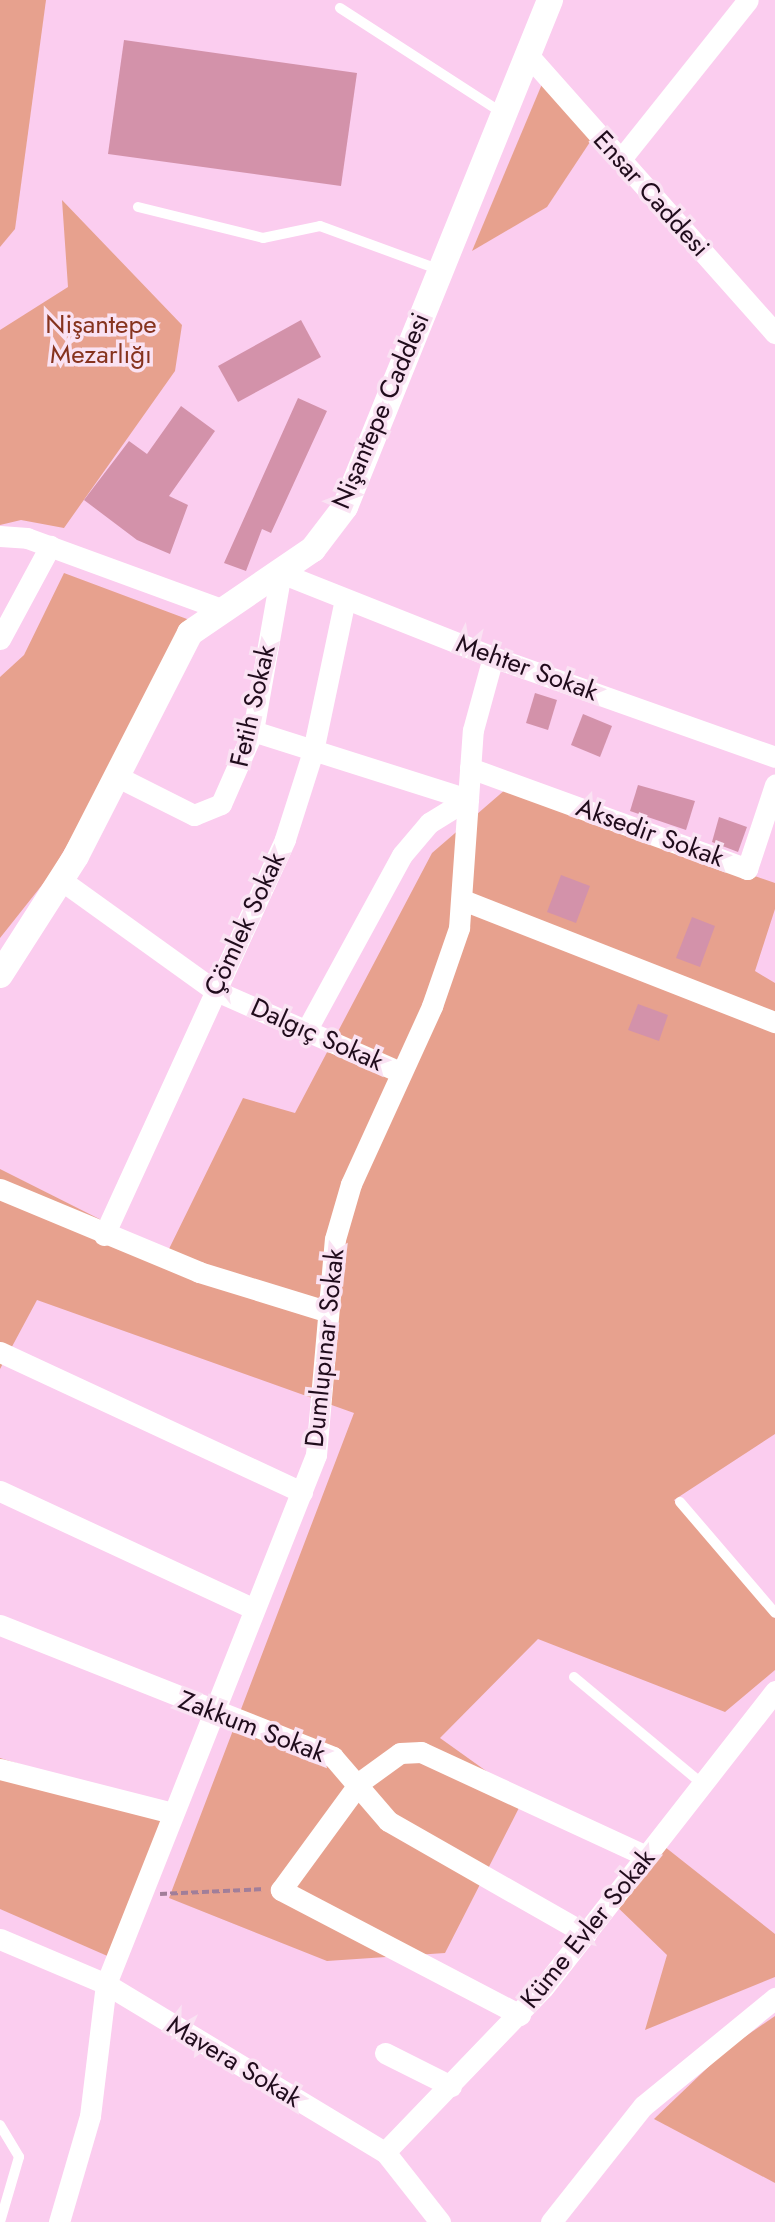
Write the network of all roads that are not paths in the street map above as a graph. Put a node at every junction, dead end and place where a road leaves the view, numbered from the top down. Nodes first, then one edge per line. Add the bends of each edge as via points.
1 (550, 0) edge
2 (748, 0) edge
3 (340, 8) dead end
4 (528, 55) junction
5 (504, 114) junction
6 (621, 159) junction
7 (138, 207) dead end
8 (440, 270) junction
9 (775, 333) edge
10 (0, 536) edge
11 (50, 546) junction
12 (281, 573) junction
13 (345, 599) junction
14 (223, 610) junction
15 (0, 639) edge
16 (493, 657) junction
17 (253, 732) junction
18 (313, 751) junction
19 (775, 757) edge
20 (470, 768) junction
21 (118, 776) junction
22 (775, 785) edge
23 (468, 799) junction
24 (61, 880) junction
25 (463, 900) junction
26 (0, 975) edge
27 (214, 990) junction
28 (775, 1022) edge
29 (306, 1031) junction
30 (400, 1072) junction
31 (0, 1189) edge
32 (104, 1235) junction
33 (326, 1311) junction
34 (0, 1352) edge
35 (0, 1491) edge
36 (302, 1492) junction
37 (680, 1502) dead end
38 (253, 1608) junction
39 (775, 1613) edge
40 (0, 1625) edge
41 (574, 1677) dead end
42 (775, 1691) edge
43 (212, 1712) junction
44 (0, 1769) edge
45 (360, 1782) junction
46 (701, 1783) junction
47 (172, 1813) junction
48 (646, 1856) junction
49 (586, 1934) junction
50 (0, 1939) edge
51 (106, 1984) junction
52 (775, 1998) edge
53 (520, 2015) junction
54 (385, 2053) dead end
55 (451, 2086) junction
56 (0, 2125) edge
57 (385, 2152) junction
58 (0, 2222) edge
59 (59, 2222) edge
60 (440, 2222) edge
61 (551, 2222) edge

1 - 4 street, Nişantepe Caddesi
2 - 6 street
3 - 5 lane
4 - 5 street, Nişantepe Caddesi
4 - 6 street, Ensar Caddesi
5 - 8 street, Nişantepe Caddesi
6 - 9 street, Ensar Caddesi
7 - 8 lane via 263,238 320,226
8 - 12 street, Nişantepe Caddesi via 345,508 313,549
10 - 11 street
11 - 14 street
11 - 15 street
12 - 13 street, Mehter Sokak
12 - 14 street, Nişantepe Caddesi
12 - 17 street, Fetih Sokak
13 - 16 street, Mehter Sokak
13 - 18 street, Çömlek Sokak
14 - 21 street, Nişantepe Caddesi via 190,633
16 - 19 street, Mehter Sokak
16 - 20 street, Dumlupınar Sokak
17 - 18 street
17 - 21 street, Fetih Sokak via 235,782 209,813 194,816
18 - 23 street
18 - 27 street, Çömlek Sokak via 285,839
20 - 22 street, Aksedir Sokak via 747,869
20 - 23 street, Dumlupınar Sokak
21 - 24 street, Nişantepe Caddesi
23 - 25 street, Dumlupınar Sokak
23 - 29 street via 429,823 402,855
24 - 26 street, Nişantepe Caddesi
24 - 27 street, Dalgıç Sokak
25 - 28 street
25 - 30 street, Dumlupınar Sokak via 432,1006
27 - 29 street, Dalgıç Sokak
27 - 32 street, Çömlek Sokak
29 - 30 street, Dalgıç Sokak
30 - 33 street, Dumlupınar Sokak via 351,1184
31 - 32 street
32 - 33 street
33 - 36 street, Dumlupınar Sokak via 316,1455
34 - 36 street
35 - 38 street
36 - 38 street, Dumlupınar Sokak
37 - 39 lane
38 - 43 street, Dumlupınar Sokak
40 - 43 street, Zakkum Sokak
41 - 46 lane
42 - 46 street, Küme Evler Sokak
43 - 45 street, Zakkum Sokak via 333,1757
43 - 47 street, Dumlupınar Sokak
44 - 47 street
45 - 48 street via 400,1753 421,1752
45 - 49 street, Zakkum Sokak via 388,1822
45 - 53 street via 281,1890
46 - 48 street, Küme Evler Sokak
47 - 51 street, Dumlupınar Sokak
48 - 49 street, Küme Evler Sokak
49 - 53 street, Küme Evler Sokak
50 - 51 street, Mavera Sokak
51 - 57 street, Mavera Sokak
51 - 59 street, Dumlupınar Sokak via 90,2116
52 - 61 street via 643,2106
53 - 55 street, Küme Evler Sokak
54 - 55 street
55 - 57 street, Küme Evler Sokak
56 - 58 lane via 19,2157
57 - 60 street, Mavera Sokak

